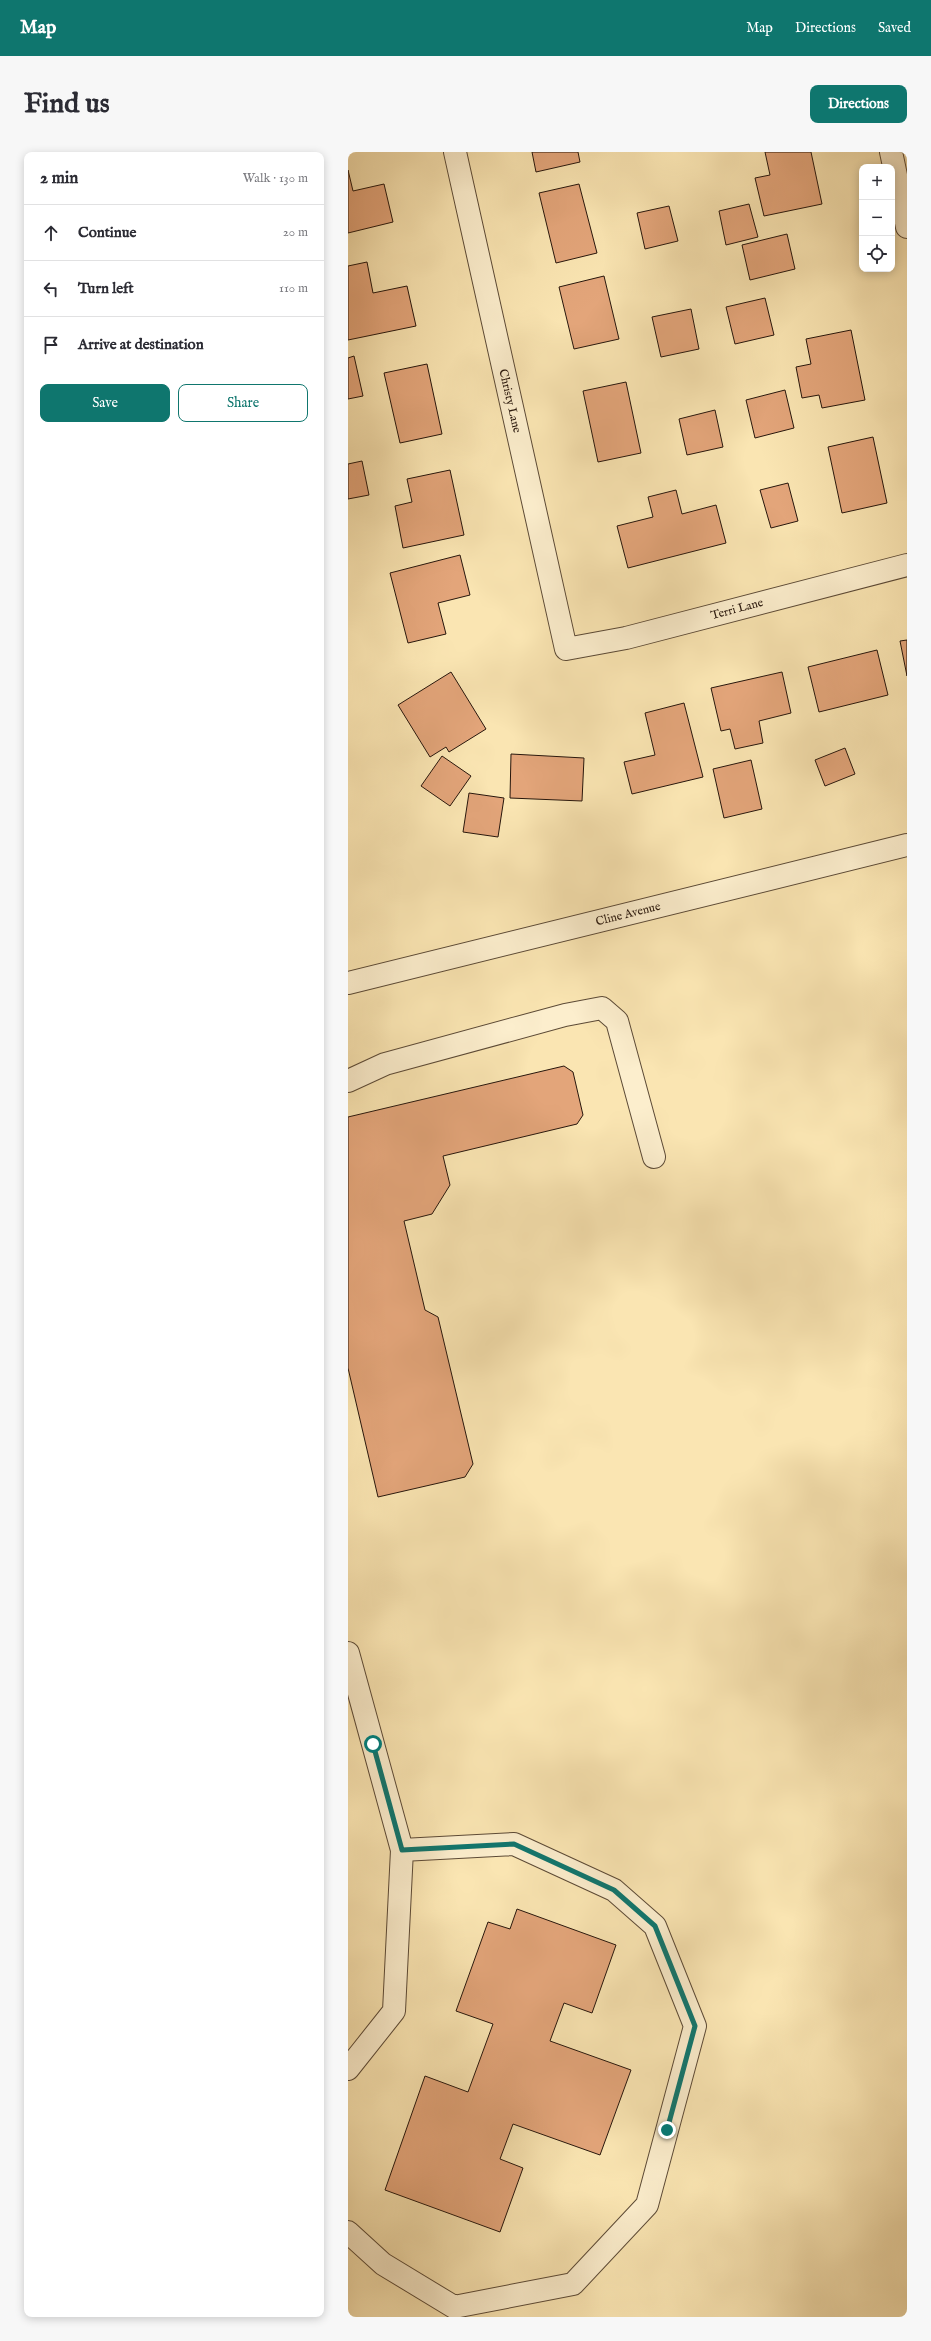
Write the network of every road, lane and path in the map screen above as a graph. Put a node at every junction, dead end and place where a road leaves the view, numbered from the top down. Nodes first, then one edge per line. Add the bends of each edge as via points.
1 (455, 152) edge
2 (891, 152) edge
3 (907, 227) edge
4 (907, 565) edge
5 (566, 649) joint
6 (907, 845) edge
7 (348, 983) edge
8 (348, 1080) edge
9 (654, 1157) dead end
10 (348, 1653) edge
11 (402, 1850) junction
12 (348, 2069) edge
13 (348, 2232) edge

1 - 5 street, Christy Lane
2 - 3 street
4 - 5 street, Terri Lane via 626,638
6 - 7 street, Cline Avenue
8 - 9 street via 392,1062 565,1014 602,1008 617,1021
10 - 11 street
11 - 12 street via 394,2011
11 - 13 street via 514,1844 614,1890 655,1926 695,2026 647,2205 573,2284 454,2307 383,2264

